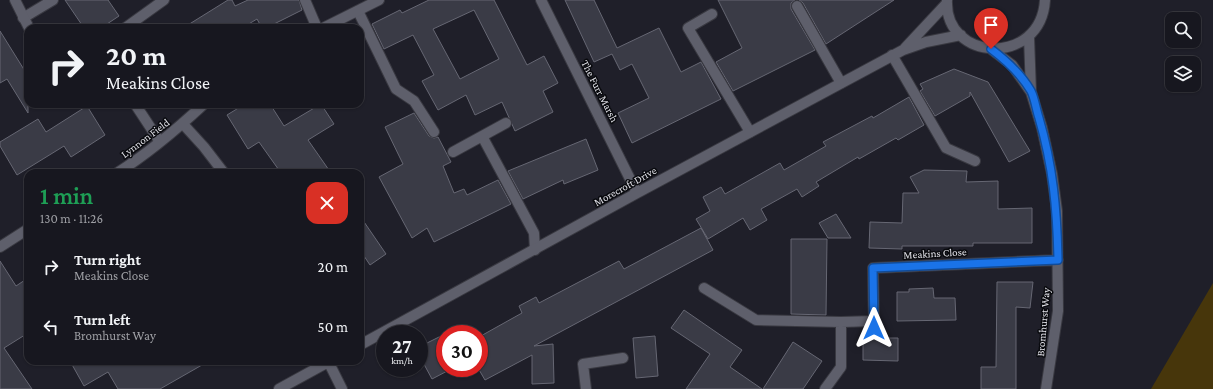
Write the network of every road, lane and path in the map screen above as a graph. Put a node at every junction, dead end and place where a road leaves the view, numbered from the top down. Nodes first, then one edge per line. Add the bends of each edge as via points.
1 (15, 0) edge
2 (53, 0) edge
3 (164, 0) edge
4 (305, 0) edge
5 (379, 0) edge
6 (541, 0) edge
7 (947, 1) edge
8 (1047, 2) edge
9 (797, 6) dead end
10 (358, 11) junction
11 (712, 14) dead end
12 (23, 18) junction
13 (27, 24) edge
14 (131, 24) edge
15 (315, 24) edge
16 (331, 24) edge
17 (961, 36) junction
18 (1029, 37) junction
19 (991, 49) junction
20 (904, 50) junction
21 (892, 55) junction
22 (841, 83) junction
23 (1031, 92) junction
24 (138, 108) edge
25 (200, 108) edge
26 (506, 123) dead end
27 (183, 124) junction
28 (434, 132) dead end
29 (750, 132) junction
30 (482, 136) junction
31 (160, 142) junction
32 (453, 152) dead end
33 (975, 161) dead end
34 (123, 169) edge
35 (221, 169) edge
36 (637, 193) junction
37 (24, 232) edge
38 (0, 247) edge
39 (535, 250) junction
40 (1058, 260) junction
41 (704, 288) dead end
42 (841, 322) junction
43 (364, 343) edge
44 (623, 358) dead end
45 (322, 365) edge
46 (331, 365) edge
47 (279, 389) edge
48 (342, 389) edge
49 (586, 389) edge
50 (825, 389) edge
51 (1046, 389) edge

1 - 12 street
2 - 12 street
3 - 14 street
4 - 15 street
5 - 10 street
6 - 36 street, The Furr Marsh
7 - 17 street via 954,26
7 - 20 street, Morecroft Drive
8 - 18 street via 1042,17
9 - 22 street
10 - 16 street
10 - 28 street via 396,89 414,101
11 - 29 street via 688,28
12 - 13 street
17 - 19 street via 975,45
17 - 20 street, Morecroft Drive via 926,42
18 - 19 street via 1005,49
18 - 23 street, Bromhurst Way
19 - 23 street, Bromhurst Way via 1012,65
20 - 21 street, Morecroft Drive
21 - 22 street, Morecroft Drive
21 - 33 street via 946,148
22 - 29 street, Morecroft Drive
23 - 40 street, Bromhurst Way via 1052,174 1057,211
24 - 31 street
25 - 27 street, Lynnon Field
26 - 30 street
27 - 31 street, Lynnon Field
27 - 35 street
29 - 36 street, Morecroft Drive
30 - 32 street
30 - 39 street via 534,233
31 - 34 street, Lynnon Field
36 - 39 street, Morecroft Drive
37 - 38 street
39 - 43 street, Morecroft Drive
40 - 42 street, Meakins Close via 873,268 874,325
40 - 51 street, Bromhurst Way via 1058,311
41 - 42 street via 756,320
42 - 50 street via 841,367
44 - 49 street via 583,364
45 - 47 street
46 - 48 street

